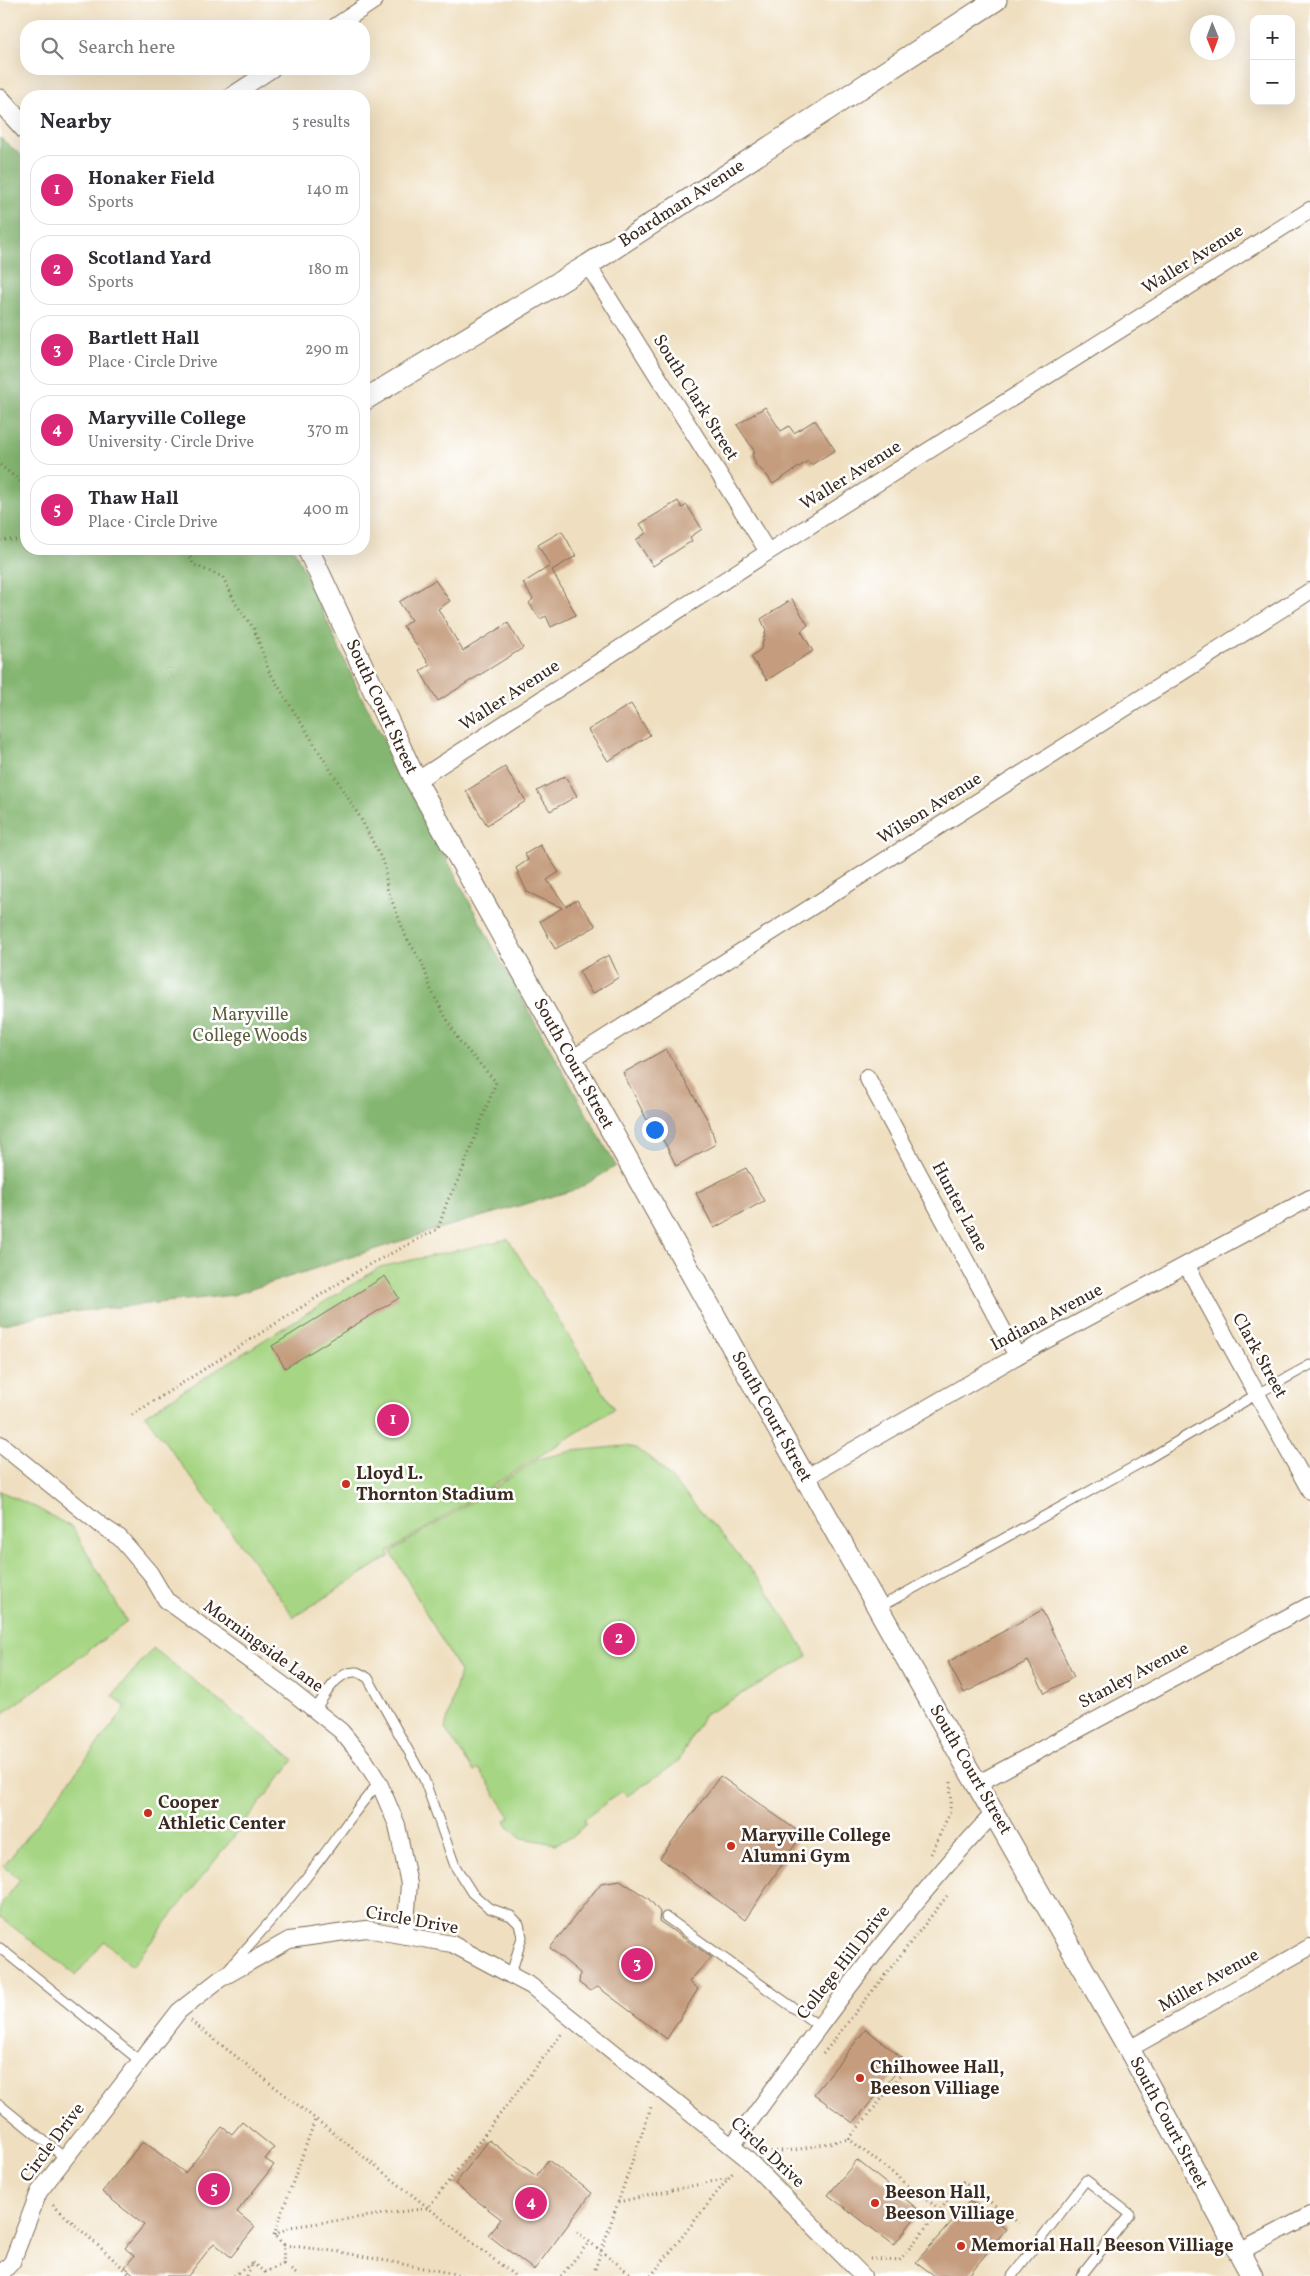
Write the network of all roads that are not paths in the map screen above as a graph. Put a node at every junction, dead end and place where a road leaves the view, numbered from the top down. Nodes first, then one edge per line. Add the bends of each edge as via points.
1 (375, 0) edge
2 (996, 0) edge
3 (345, 20) edge
4 (263, 75) edge
5 (240, 90) edge
6 (0, 100) edge
7 (20, 122) edge
8 (1310, 210) edge
9 (588, 265) junction
10 (370, 396) edge
11 (768, 552) junction
12 (311, 555) edge
13 (1310, 592) edge
14 (416, 781) junction
15 (570, 1060) junction
16 (867, 1077) dead end
17 (1310, 1198) edge
18 (1187, 1266) junction
19 (1017, 1356) junction
20 (1310, 1365) edge
21 (1257, 1394) junction
22 (0, 1444) edge
23 (805, 1478) junction
24 (1310, 1491) edge
25 (1310, 1605) edge
26 (878, 1608) junction
27 (315, 1710) junction
28 (972, 1775) junction
29 (380, 1783) junction
30 (995, 1812) junction
31 (666, 1917) dead end
32 (405, 1936) junction
33 (1310, 1947) edge
34 (0, 1948) edge
35 (512, 1974) junction
36 (220, 1979) junction
37 (819, 2026) junction
38 (1129, 2049) junction
39 (140, 2061) junction
40 (0, 2105) edge
41 (732, 2146) junction
42 (65, 2158) junction
43 (1310, 2215) edge
44 (1239, 2252) junction
45 (0, 2275) edge
46 (863, 2276) edge
47 (1012, 2276) edge
48 (1081, 2276) edge
49 (1252, 2276) edge

1 - 3 street
2 - 9 street, Boardman Avenue
4 - 5 street
6 - 7 street
8 - 11 street, Waller Avenue
9 - 10 street, Boardman Avenue
9 - 11 street, South Clark Street
11 - 14 street, Waller Avenue
12 - 14 street, South Court Street
13 - 15 street, Wilson Avenue
14 - 15 street, South Court Street
15 - 23 street, South Court Street
16 - 19 street, Hunter Lane
17 - 18 street, Indiana Avenue
18 - 19 street, Indiana Avenue
18 - 21 street, Clark Street
19 - 23 street, Indiana Avenue
20 - 21 lane
21 - 24 street, Clark Street
21 - 26 lane via 1146,1460
22 - 27 street, Morningside Lane via 120,1538 150,1572 166,1600
23 - 26 street, South Court Street
25 - 28 street, Stanley Avenue
26 - 28 street, South Court Street
27 - 29 street, Morningside Lane via 341,1731
27 - 35 lane via 334,1682 343,1676 357,1672 368,1678 424,1779 454,1866 489,1908 511,1916 519,1924 522,1937
28 - 30 street, South Court Street
29 - 32 street, Morningside Lane via 397,1825 409,1884
29 - 36 lane via 357,1806 313,1869
30 - 37 street, College Hill Drive via 958,1852
30 - 38 street, South Court Street
31 - 37 lane
32 - 35 street, Circle Drive via 452,1944
32 - 36 street, Circle Drive via 366,1929 289,1940
33 - 38 street, Miller Avenue
34 - 39 lane
35 - 41 street, Circle Drive
36 - 39 street, Circle Drive via 179,2011
37 - 41 street, College Hill Drive
38 - 44 street, South Court Street
39 - 42 street, Circle Drive
40 - 42 lane
41 - 46 street, Circle Drive
42 - 45 street, Circle Drive via 39,2192 12,2262
43 - 44 street
44 - 49 street, South Court Street
47 - 48 lane via 1086,2180 1130,2214

